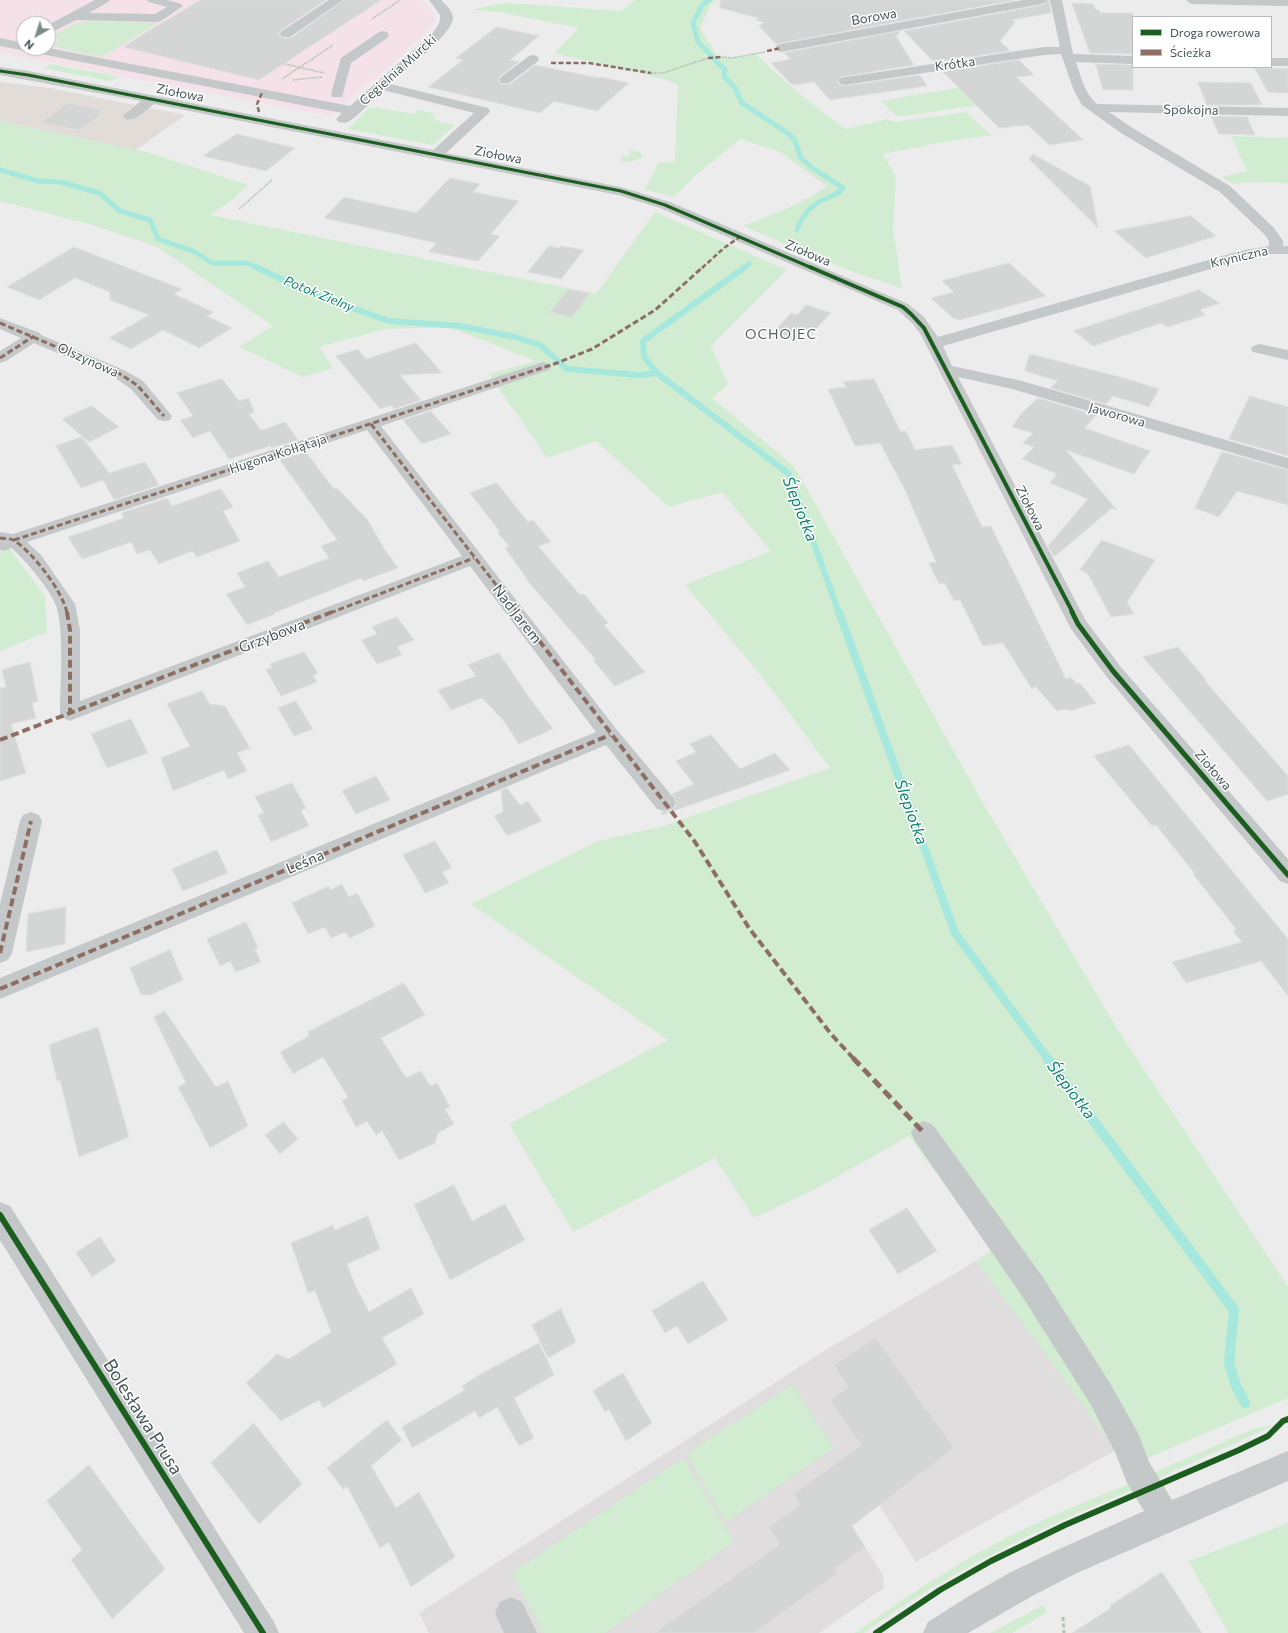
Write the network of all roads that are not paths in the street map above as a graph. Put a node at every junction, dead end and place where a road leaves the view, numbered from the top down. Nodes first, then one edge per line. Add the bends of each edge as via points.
1 (104, 0) edge
2 (153, 0) edge
3 (337, 0) edge
4 (435, 0) edge
5 (1042, 0) edge
6 (1056, 0) edge
7 (1192, 0) edge
8 (1288, 2) edge
9 (74, 16) junction
10 (56, 26) edge
11 (286, 34) dead end
12 (382, 35) dead end
13 (781, 48) dead end
14 (16, 49) edge
15 (16, 52) edge
16 (0, 53) edge
17 (1068, 54) junction
18 (56, 55) edge
19 (534, 59) dead end
20 (1132, 60) edge
21 (1272, 62) edge
22 (1288, 62) edge
23 (0, 71) edge
24 (28, 75) junction
25 (0, 77) edge
26 (505, 80) dead end
27 (844, 81) dead end
28 (381, 86) junction
29 (337, 94) dead end
30 (152, 99) junction
31 (1094, 108) junction
32 (354, 111) junction
33 (1288, 112) edge
34 (130, 116) dead end
35 (327, 133) junction
36 (437, 154) junction
37 (1282, 250) edge
38 (0, 323) edge
39 (34, 336) junction
40 (933, 344) junction
41 (1259, 349) dead end
42 (1288, 356) edge
43 (0, 358) edge
44 (543, 367) dead end
45 (946, 370) junction
46 (164, 416) dead end
47 (371, 424) junction
48 (1288, 464) edge
49 (4, 542) edge
50 (474, 558) junction
51 (610, 734) junction
52 (665, 803) dead end
53 (31, 820) dead end
54 (1288, 875) edge
55 (0, 953) edge
56 (0, 989) edge
57 (924, 1133) dead end
58 (0, 1215) edge
59 (1288, 1466) edge
60 (1166, 1518) junction
61 (263, 1633) edge
62 (939, 1633) edge

1 - 9 street
2 - 9 street via 178,6 157,18
3 - 11 street
4 - 28 street, Cegielnia Murcki via 446,12 447,19 443,28
5 - 13 street, Borowa
6 - 17 street, Kryniczna
7 - 8 street
9 - 10 street
12 - 29 street via 345,61
14 - 16 street
15 - 23 street
17 - 20 street, Krótka
17 - 27 street, Krótka via 1044,51
17 - 31 street, Kryniczna via 1080,91
18 - 32 street
19 - 26 street
21 - 22 street
23 - 24 street, Ziołowa
24 - 25 street, Ziołowa
24 - 30 street, Ziołowa
28 - 32 street, Cegielnia Murcki
28 - 36 street via 483,111
30 - 34 street
30 - 35 street, Ziołowa
31 - 33 street, Spokojna
31 - 37 street, Kryniczna via 1225,189 1269,231
32 - 35 street, Cegielnia Murcki
35 - 36 street, Ziołowa
36 - 40 street, Ziołowa via 621,191 665,204 892,301 916,316 927,329
37 - 40 street, Kryniczna via 1245,254
38 - 39 street, Olszynowa
39 - 43 street
39 - 46 street, Olszynowa via 120,374 137,385
40 - 45 street, Ziołowa
41 - 42 street
44 - 47 street, Hugona Kołłątaja
45 - 48 street, Jaworowa via 1016,386
45 - 54 street, Ziołowa via 1078,624 1114,671
47 - 49 street, Hugona Kołłątaja
47 - 50 street, Nad Jarem
49 - 50 street, Grzybowa via 34,559 65,604 70,630 70,713
50 - 51 street, Nad Jarem
51 - 52 street, Nad Jarem
51 - 56 street, Leśna
53 - 55 street
57 - 60 street via 1028,1280 1101,1395 1128,1446 1138,1472
58 - 61 street, Bolesława Prusa
59 - 60 street
60 - 62 street via 1026,1581

